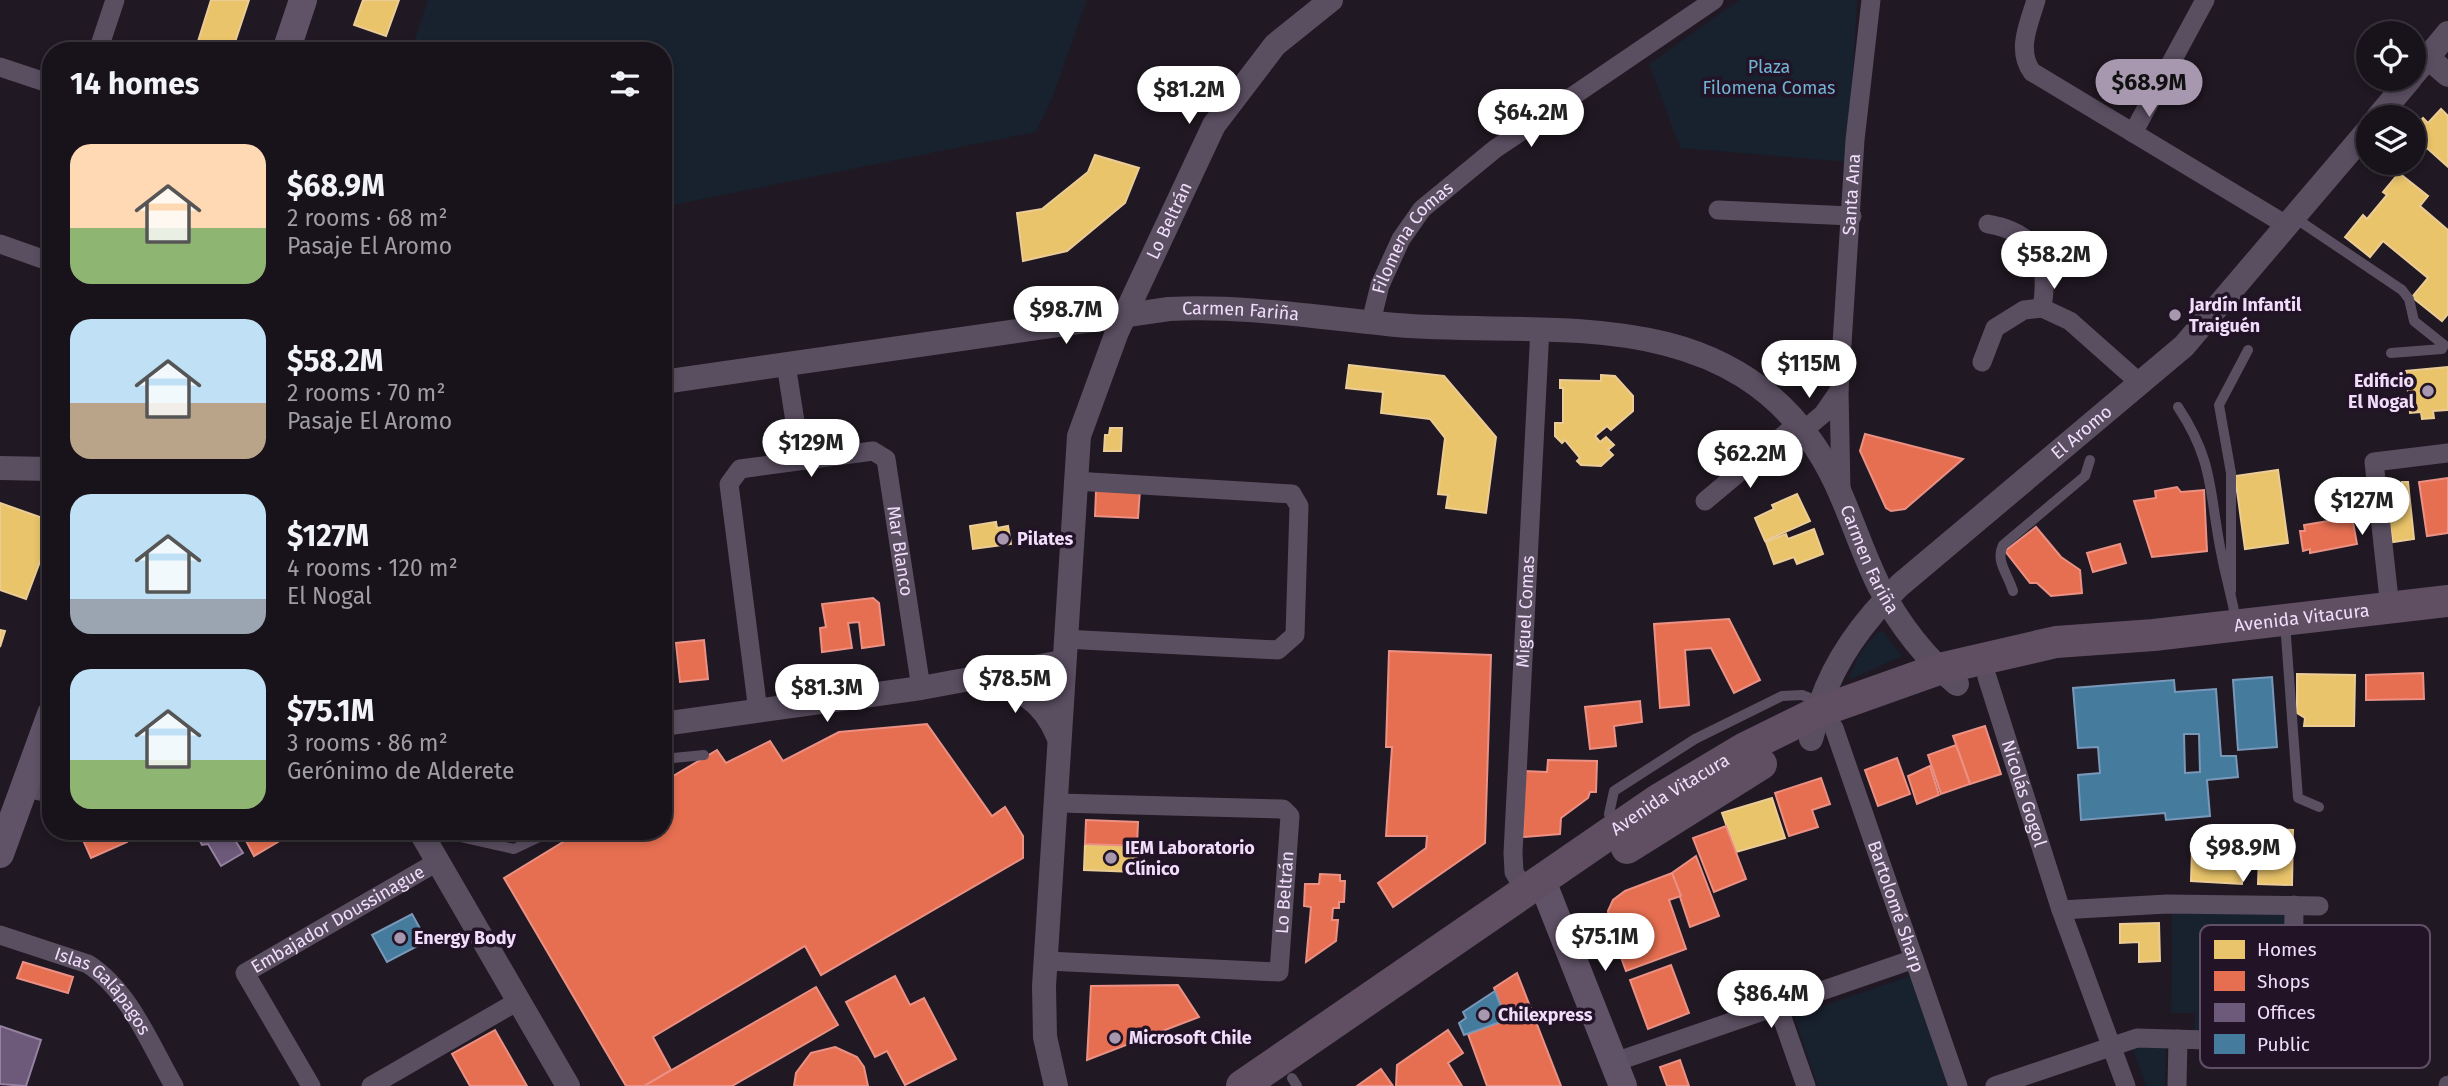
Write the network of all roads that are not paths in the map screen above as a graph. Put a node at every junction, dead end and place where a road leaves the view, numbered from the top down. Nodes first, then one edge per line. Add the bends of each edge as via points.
1 (116, 0) edge
2 (303, 0) edge
3 (1331, 0) edge
4 (1714, 0) edge
5 (1871, 0) edge
6 (2036, 0) edge
7 (2204, 0) edge
8 (2448, 33) edge
9 (101, 42) edge
10 (289, 42) edge
11 (2426, 59) edge
12 (0, 67) edge
13 (2426, 71) edge
14 (2448, 75) edge
15 (42, 80) edge
16 (2400, 91) edge
17 (2388, 105) edge
18 (2133, 133) junction
19 (2356, 145) edge
20 (1718, 210) dead end
21 (1852, 216) junction
22 (2292, 222) junction
23 (1988, 224) dead end
24 (0, 244) edge
25 (42, 259) edge
26 (2042, 308) junction
27 (1126, 313) junction
28 (1371, 322) junction
29 (1541, 328) junction
30 (2248, 351) dead end
31 (2391, 353) dead end
32 (1982, 362) dead end
33 (786, 364) junction
34 (672, 381) edge
35 (2141, 384) junction
36 (1839, 391) junction
37 (2178, 407) dead end
38 (1801, 427) junction
39 (2448, 453) edge
40 (801, 460) junction
41 (2090, 460) dead end
42 (0, 468) edge
43 (42, 469) edge
44 (1074, 481) junction
45 (1841, 490) junction
46 (1705, 501) dead end
47 (2013, 591) dead end
48 (2231, 591) junction
49 (1886, 598) junction
50 (2448, 601) edge
51 (2390, 608) junction
52 (2285, 619) junction
53 (2236, 625) junction
54 (2154, 635) junction
55 (1063, 651) junction
56 (983, 677) junction
57 (1961, 677) junction
58 (920, 688) junction
59 (758, 711) junction
60 (1821, 720) junction
61 (672, 723) edge
62 (1060, 740) junction
63 (704, 755) dead end
64 (672, 758) edge
65 (42, 765) edge
66 (38, 788) edge
67 (1058, 803) junction
68 (2319, 807) dead end
69 (425, 840) edge
70 (441, 840) edge
71 (479, 840) edge
72 (494, 840) edge
73 (533, 840) edge
74 (494, 843) junction
75 (0, 854) edge
76 (437, 862) junction
77 (1539, 891) junction
78 (456, 895) junction
79 (2294, 905) junction
80 (2319, 906) dead end
81 (2061, 910) junction
82 (2294, 925) edge
83 (0, 935) edge
84 (1914, 959) junction
85 (1047, 961) junction
86 (518, 1001) junction
87 (1778, 1006) junction
88 (2178, 1039) junction
89 (2200, 1040) edge
90 (2112, 1046) junction
91 (1619, 1074) edge
92 (1290, 1083) edge
93 (174, 1086) edge
94 (311, 1086) edge
95 (371, 1086) edge
96 (568, 1086) edge
97 (1056, 1086) edge
98 (1242, 1086) edge
99 (1805, 1086) edge
100 (1958, 1086) edge
101 (1995, 1086) edge
102 (2126, 1086) edge
103 (2177, 1086) edge

1 - 9 street
2 - 10 main road
3 - 27 street, Lo Beltrán via 1275,46 1214,125
4 - 28 street, Filomena Comas via 1495,149 1422,209 1401,239 1380,285
5 - 21 street, Santa Ana via 1855,140
6 - 18 street via 2022,50 2025,63 2032,72
7 - 18 street
8 - 11 street
12 - 15 street
13 - 14 street
16 - 17 street
18 - 22 street
19 - 22 street, El Aromo
20 - 21 street
21 - 36 street, Santa Ana
22 - 31 lane via 2402,290 2414,321 2444,345 2442,349
22 - 35 street, El Aromo via 2208,322
23 - 26 street via 2009,228 2028,239 2038,252 2045,274
24 - 25 street
26 - 32 street via 2024,310 1995,328
26 - 35 street via 2070,321
27 - 28 street, Carmen Fariña via 1214,307
27 - 33 street, Carmen Fariña
27 - 44 street, Lo Beltrán via 1079,436
28 - 29 street, Carmen Fariña
29 - 38 street, Carmen Fariña via 1624,334 1694,353 1756,387
29 - 77 street, Miguel Comas via 1513,853 1514,872
30 - 48 lane via 2219,405 2231,473
33 - 34 street, Carmen Fariña
33 - 40 street
35 - 49 street, El Aromo
36 - 38 street via 1824,414
36 - 45 street, Santa Ana
37 - 48 lane via 2195,432 2210,475
38 - 45 street, Carmen Fariña
38 - 46 street
39 - 51 street via 2374,462
40 - 58 street, Mar Blanco via 873,451 886,459
40 - 59 street, Mar Blanco via 740,469 729,484
41 - 47 lane via 2085,476 2003,545 1998,554
42 - 43 street
44 - 55 street, Lo Beltrán
44 - 55 street via 1292,494 1299,506 1295,635 1278,650
45 - 49 street, Carmen Fariña
48 - 53 lane
49 - 57 street, Carmen Fariña via 1916,644
49 - 60 street, El Aromo via 1848,650
50 - 51 main road, Avenida Vitacura
51 - 52 main road, Avenida Vitacura
52 - 53 main road, Avenida Vitacura
52 - 68 lane via 2298,798
53 - 54 main road, Avenida Vitacura
54 - 57 main road, Avenida Vitacura
54 - 57 main road, Avenida Vitacura via 2056,642
55 - 56 street
55 - 62 street, Lo Beltrán
56 - 58 street
56 - 62 street via 1012,687 1042,706
57 - 60 main road, Avenida Vitacura
57 - 81 street, Nicolás Gogol
58 - 59 street
59 - 61 street
60 - 77 main road, Avenida Vitacura via 1733,780
60 - 77 main road, Avenida Vitacura via 1709,768 1614,831
60 - 84 street, Bartolomé Sharp
62 - 67 street, Lo Beltrán
63 - 64 lane
65 - 66 main road
66 - 75 main road
67 - 85 street, Lo Beltrán
67 - 85 street, Lo Beltrán via 1283,809 1290,816 1279,972
69 - 76 street, Embajador Doussinague
70 - 78 street, Embajador Doussinague
71 - 74 lane
72 - 74 lane
73 - 74 lane via 514,849
76 - 78 street, Embajador Doussinague
76 - 94 street, Embajador Doussinague via 245,972
77 - 91 main road
77 - 92 main road, Avenida Vitacura
77 - 98 main road, Avenida Vitacura
78 - 86 street, Embajador Doussinague
79 - 80 street
79 - 81 street via 2167,904
79 - 82 street
81 - 90 street, Nicolás Gogol
83 - 93 street, Islas Galápagos via 99,971 128,1006
84 - 87 street
84 - 100 street, Bartolomé Sharp
85 - 97 street, Lo Beltrán via 1045,1037
86 - 95 street
86 - 96 street, Embajador Doussinague
87 - 91 street
87 - 99 street
88 - 89 street
88 - 90 street via 2137,1038
88 - 103 street
90 - 101 street
90 - 102 street, Nicolás Gogol

